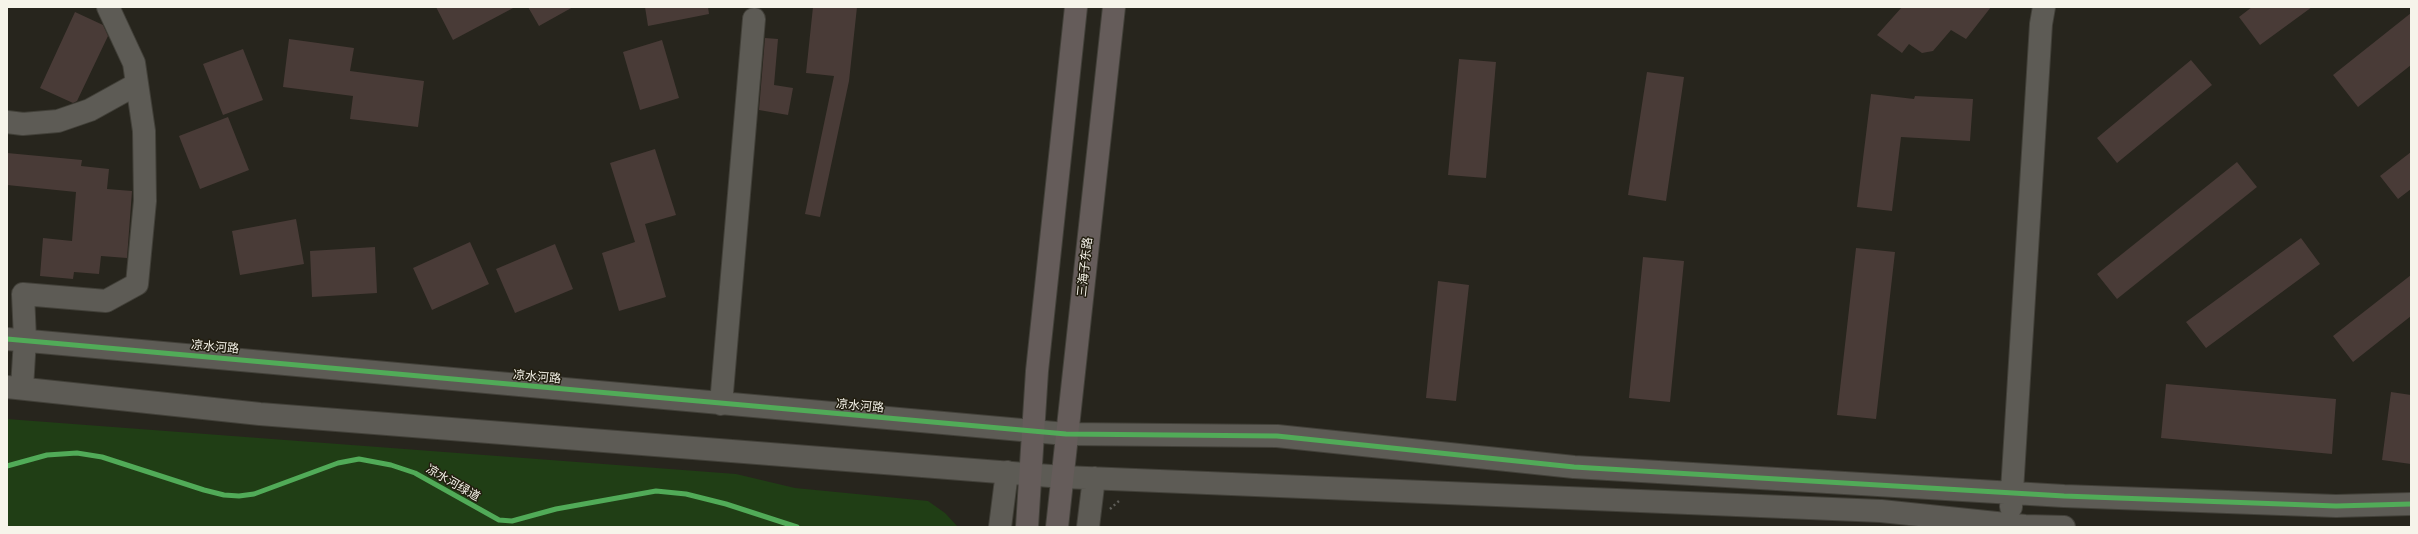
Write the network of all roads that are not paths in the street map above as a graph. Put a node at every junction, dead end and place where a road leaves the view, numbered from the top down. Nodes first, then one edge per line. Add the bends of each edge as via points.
1 (108, 7) edge
2 (1076, 7) edge
3 (1114, 7) edge
4 (2044, 7) edge
5 (754, 19) dead end
6 (137, 84) junction
7 (7, 122) edge
8 (16, 339) edge
9 (15, 388) edge
10 (721, 404) junction
11 (1034, 432) junction
12 (1066, 434) junction
13 (1007, 472) junction
14 (1031, 474) junction
15 (1063, 477) junction
16 (1094, 478) junction
17 (2012, 491) junction
18 (2411, 504) edge
19 (2010, 523) junction
20 (1000, 527) edge
21 (1027, 527) edge
22 (1057, 527) edge
23 (1088, 527) edge
24 (2064, 527) edge

1 - 6 street via 134,63
2 - 11 main road via 1037,371
3 - 12 main road, 三海子东路
4 - 17 street
5 - 10 street
6 - 7 street via 90,110 58,121 24,124
6 - 8 street via 144,131 145,193 137,284 106,301 23,294
8 - 9 street
8 - 10 street, 凉水河路
9 - 13 street via 260,414
10 - 11 street, 凉水河路
11 - 12 street, 凉水河路
11 - 14 main road
12 - 15 main road, 三海子东路
12 - 17 street, 凉水河路 via 1277,436 1574,467
13 - 14 street
13 - 20 street
14 - 15 street
14 - 21 main road
15 - 16 street
15 - 22 main road, 三海子东路
16 - 19 street via 1881,511
16 - 23 street
17 - 18 street, 凉水河路 via 2064,496 2336,506
17 - 19 street
19 - 24 street

